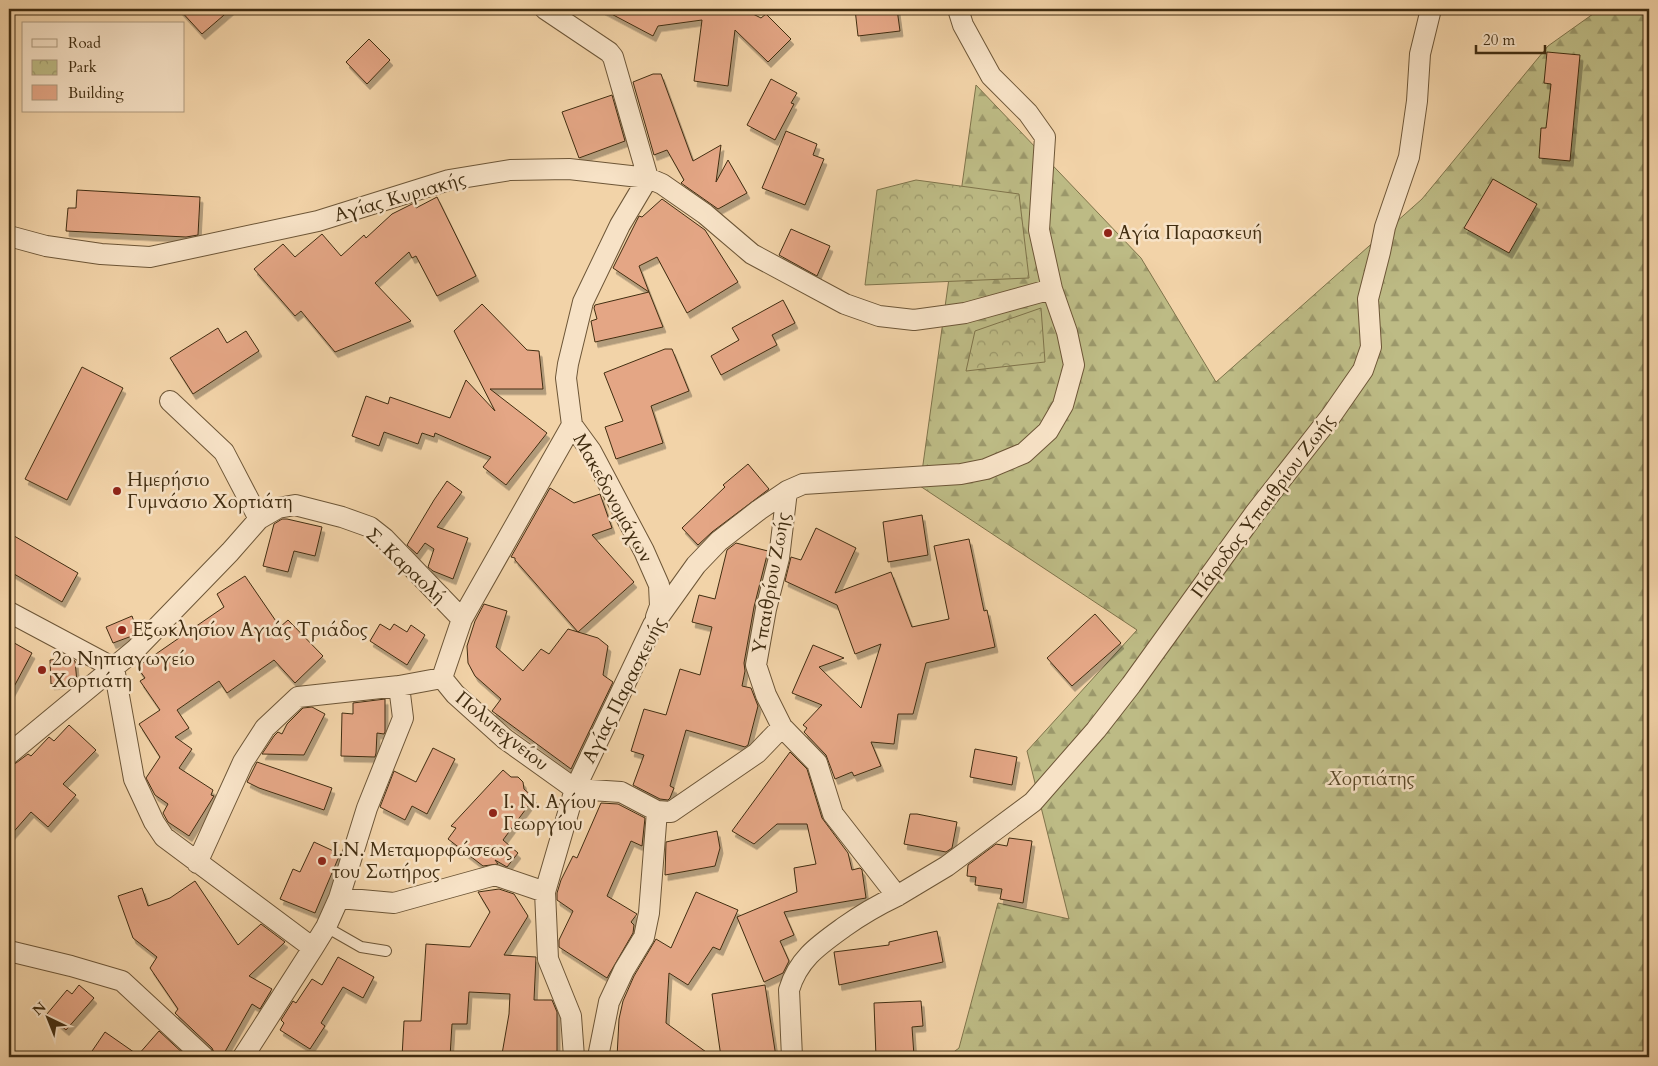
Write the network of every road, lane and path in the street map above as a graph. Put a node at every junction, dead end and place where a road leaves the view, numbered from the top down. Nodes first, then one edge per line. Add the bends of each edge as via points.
1 (545, 9) edge
2 (958, 9) edge
3 (1431, 9) edge
4 (648, 178) junction
5 (9, 236) edge
6 (1052, 289) junction
7 (170, 401) dead end
8 (572, 425) junction
9 (787, 491) junction
10 (259, 519) junction
11 (9, 612) edge
12 (462, 620) junction
13 (653, 624) junction
14 (114, 668) junction
15 (442, 678) junction
16 (399, 686) junction
17 (782, 727) junction
18 (9, 754) edge
19 (575, 789) junction
20 (657, 811) junction
21 (197, 863) junction
22 (545, 892) junction
23 (897, 896) junction
24 (339, 898) junction
25 (326, 927) junction
26 (313, 948) junction
27 (9, 951) edge
28 (386, 951) dead end
29 (204, 1057) edge
30 (243, 1057) edge
31 (574, 1057) edge
32 (598, 1057) edge
33 (792, 1057) edge

1 - 4 street via 609,52 613,58
2 - 6 street, Αγίας Παρασκευής via 963,25 991,76 1028,113 1045,137 1039,230
3 - 23 street, Πάροδος Υπαιθρίου Ζωής via 1420,54 1409,157 1385,227 1368,299 1371,346 1363,370 1131,685 1033,802 948,866
4 - 5 street, Αγίας Κυριακής via 569,169 510,170 449,180 318,221 150,257 46,246
4 - 6 street, Αγίας Κυριακής via 705,214 752,254 845,304 879,316 914,320 965,313
4 - 8 street, Μακεδονομάχων via 620,225 583,302 566,378
6 - 9 street, Αγίας Παρασκευής via 1074,365 1063,405 1048,431 1024,453 986,469 961,474 803,484
7 - 10 street via 224,452
8 - 12 street
8 - 13 street, Μακεδονομάχων via 591,450 659,585 660,606
9 - 13 street, Αγίας Παρασκευής via 718,541 696,565
9 - 17 street, Υπαιθρίου Ζωής via 779,558 756,665
10 - 12 street, Σ. Καραολή via 278,508 295,505 370,527
10 - 14 street, Σ. Καραολή via 136,649
11 - 14 street
12 - 15 street
13 - 19 street, Αγίας Παρασκευής
14 - 18 street, Σ. Καραολή
14 - 21 street via 134,779 164,838
15 - 16 street, Πολυτεχνείου
15 - 19 street, Πολυτεχνείου via 505,739
16 - 21 street, Πολυτεχνείου via 298,697 266,728 243,762
16 - 24 street via 403,718 367,808
17 - 20 street via 757,753 671,812
17 - 23 street, Υπαιθρίου Ζωής via 817,763 833,814
19 - 20 street via 621,792
19 - 22 street, Αγίας Παρασκευής
20 - 32 street via 644,938 609,1002
21 - 26 street
22 - 24 street via 495,875 394,903
22 - 31 street, Αγίας Παρασκευής via 548,959 571,1016
23 - 33 street via 872,908 819,944 806,957 789,990
24 - 25 street
25 - 26 street
25 - 28 lane via 361,947
26 - 30 street
27 - 29 street via 122,981

